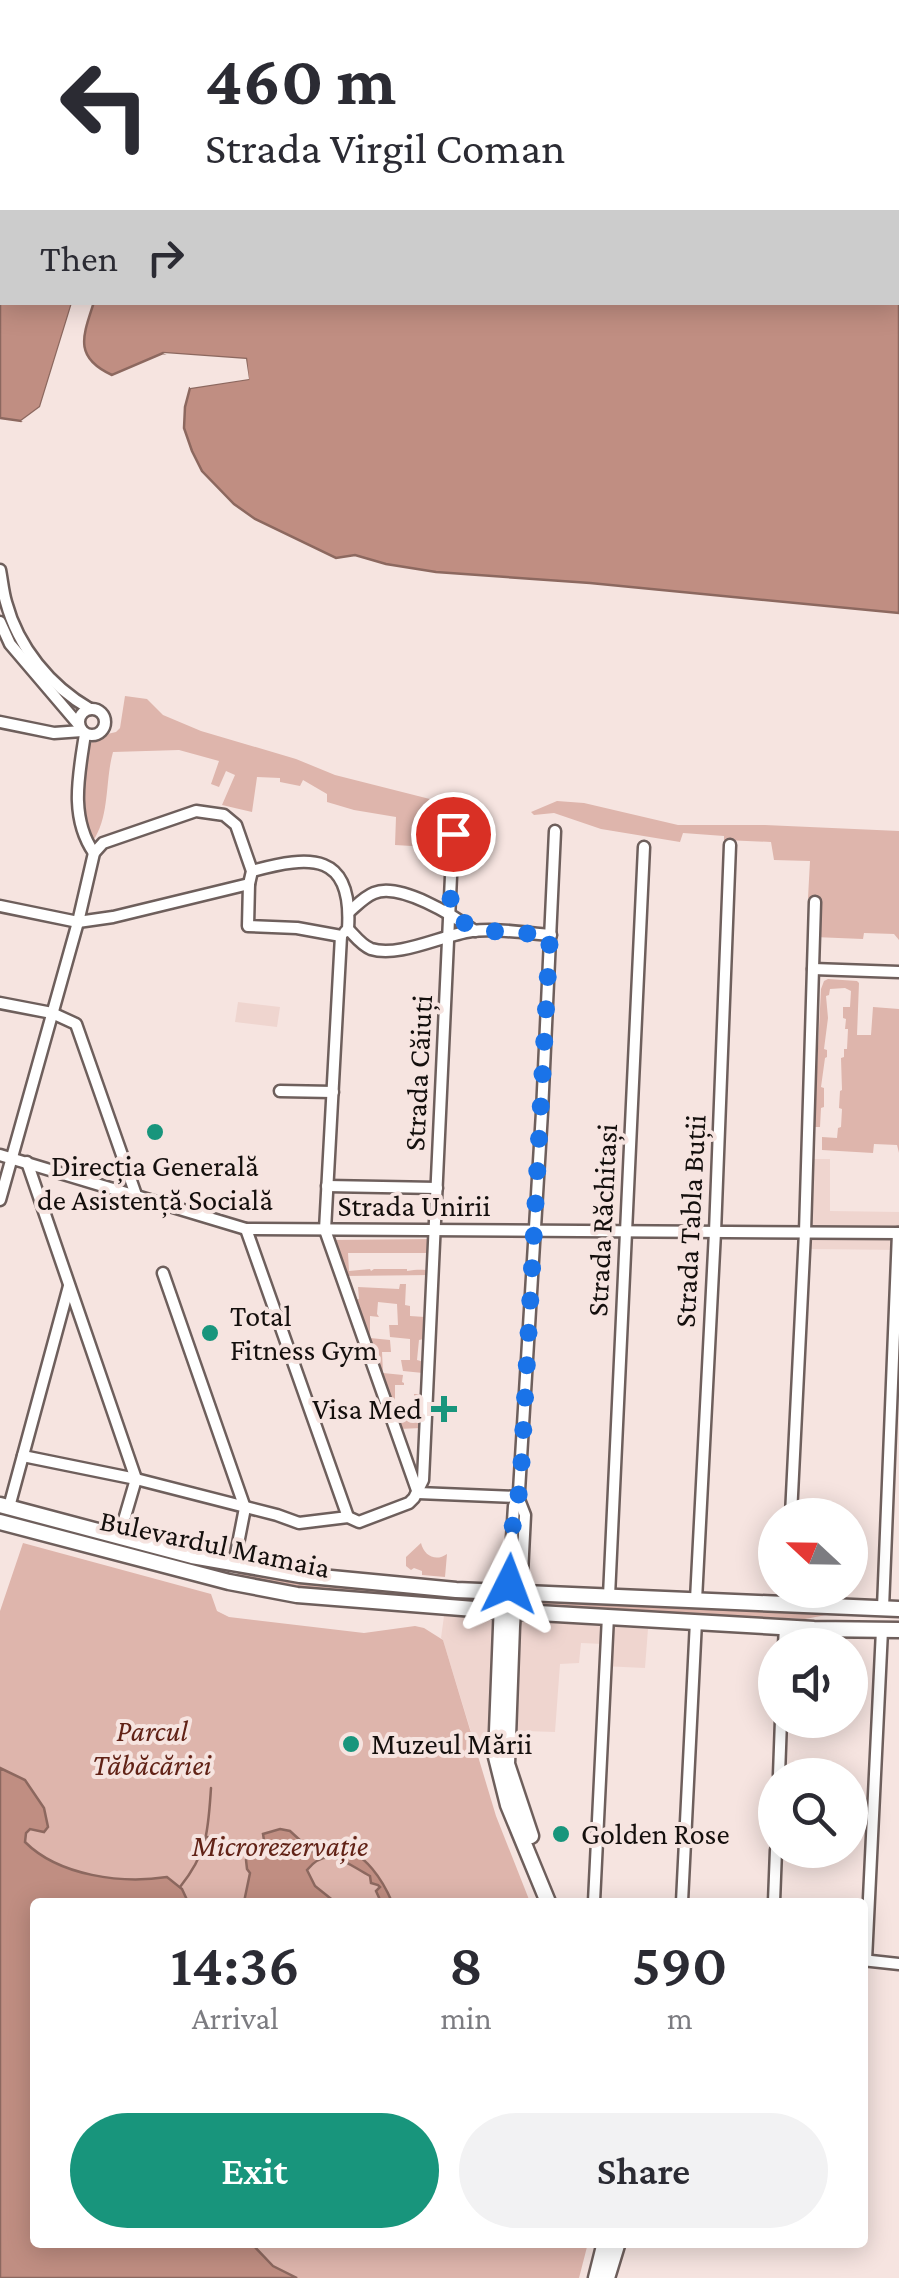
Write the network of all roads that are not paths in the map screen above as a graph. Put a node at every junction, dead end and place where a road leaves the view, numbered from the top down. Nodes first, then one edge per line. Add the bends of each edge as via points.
1 (0, 570) edge
2 (1, 628) edge
3 (90, 710) junction
4 (0, 722) edge
5 (82, 730) junction
6 (555, 831) dead end
7 (453, 834) dead end
8 (730, 846) dead end
9 (644, 847) dead end
10 (94, 853) junction
11 (250, 878) junction
12 (815, 902) dead end
13 (0, 906) edge
14 (349, 912) junction
15 (450, 914) junction
16 (78, 922) junction
17 (476, 930) junction
18 (344, 932) junction
19 (450, 935) junction
20 (550, 935) junction
21 (812, 969) junction
22 (899, 972) edge
23 (0, 1003) edge
24 (52, 1013) junction
25 (280, 1091) dead end
26 (332, 1092) junction
27 (6, 1156) edge
28 (27, 1162) junction
29 (327, 1186) junction
30 (437, 1188) junction
31 (136, 1195) junction
32 (0, 1200) edge
33 (246, 1230) junction
34 (325, 1230) junction
35 (435, 1231) junction
36 (535, 1232) junction
37 (626, 1232) junction
38 (715, 1232) junction
39 (806, 1232) junction
40 (898, 1232) edge
41 (163, 1273) dead end
42 (69, 1285) junction
43 (23, 1456) junction
44 (136, 1479) junction
45 (418, 1493) junction
46 (518, 1497) junction
47 (793, 1498) edge
48 (5, 1506) edge
49 (245, 1508) junction
50 (348, 1518) junction
51 (0, 1522) edge
52 (119, 1537) junction
53 (234, 1564) junction
54 (513, 1592) junction
55 (609, 1596) junction
56 (758, 1598) edge
57 (696, 1600) junction
58 (868, 1606) edge
59 (893, 1609) edge
60 (507, 1611) junction
61 (608, 1616) junction
62 (696, 1622) junction
63 (785, 1627) joint
64 (800, 1628) edge
65 (819, 1628) edge
66 (868, 1630) edge
67 (882, 1630) junction
68 (899, 1630) edge
69 (775, 1868) edge
70 (551, 1898) edge
71 (594, 1898) edge
72 (682, 1898) edge
73 (774, 1898) edge
74 (867, 1898) edge
75 (868, 1960) edge
76 (899, 1964) edge
77 (604, 2248) edge
78 (616, 2248) edge
79 (596, 2278) edge
80 (607, 2278) edge

1 - 3 street via 6,601 37,664
2 - 5 street
3 - 5 street via 82,714
3 - 5 street via 105,722 98,734
4 - 5 street via 54,733
5 - 10 street via 76,800 83,838
6 - 20 street
7 - 15 street, Strada Căiuți
8 - 38 street, Strada Tabla Buții
9 - 37 street, Strada Răchitași
10 - 11 street via 130,832 213,812 236,825
10 - 16 street
11 - 14 street via 286,862 314,862 343,882
11 - 16 street
11 - 18 street via 248,926
12 - 21 street
13 - 16 street
14 - 15 street via 387,890
14 - 18 street
15 - 17 street
15 - 19 street, Strada Căiuți
16 - 24 street
17 - 19 street
17 - 20 street
18 - 19 street via 372,949 390,951
18 - 26 street
19 - 30 street, Strada Căiuți
20 - 36 street
21 - 22 street
21 - 39 street
23 - 24 street
24 - 27 street
24 - 31 street via 76,1024
25 - 26 street
26 - 29 street
27 - 28 street, Strada Unirii
27 - 32 street
28 - 31 street, Strada Unirii
28 - 42 street
29 - 30 street
29 - 34 street
30 - 35 street, Strada Căiuți
31 - 33 street, Strada Unirii
33 - 34 street, Strada Unirii
33 - 50 street
34 - 35 street, Strada Unirii
34 - 45 street
35 - 36 street, Strada Unirii
35 - 45 street, Strada Căiuți
36 - 37 street, Strada Unirii
36 - 46 street
37 - 38 street, Strada Unirii
37 - 55 street, Strada Răchitași
38 - 39 street, Strada Unirii
38 - 57 street, Strada Tabla Buții
39 - 40 street, Strada Unirii
39 - 47 street
40 - 59 street
41 - 49 street
42 - 43 street
42 - 44 street
43 - 44 street
43 - 48 street
44 - 49 street
44 - 52 street
45 - 46 street
45 - 50 street via 409,1503 359,1522
46 - 54 street
48 - 52 main road, Bulevardul Mamaia
49 - 50 street via 298,1523
49 - 53 street
51 - 60 main road, Bulevardul Mamaia via 297,1595
52 - 53 main road, Bulevardul Mamaia
53 - 54 main road, Bulevardul Mamaia
54 - 55 main road, Bulevardul Mamaia
54 - 60 main road
55 - 57 main road, Bulevardul Mamaia
56 - 57 main road, Bulevardul Mamaia
58 - 59 main road, Bulevardul Mamaia
59 - 65 main road via 898,1617 892,1625
60 - 61 main road, Bulevardul Mamaia
60 - 70 main road via 507,1764
61 - 62 main road, Bulevardul Mamaia
61 - 71 street
62 - 63 main road, Bulevardul Mamaia
62 - 72 street
63 - 64 main road, Bulevardul Mamaia
66 - 67 main road, Bulevardul Mamaia
67 - 68 main road, Bulevardul Mamaia
67 - 74 street
69 - 73 street
75 - 76 street
77 - 79 main road
78 - 80 main road

